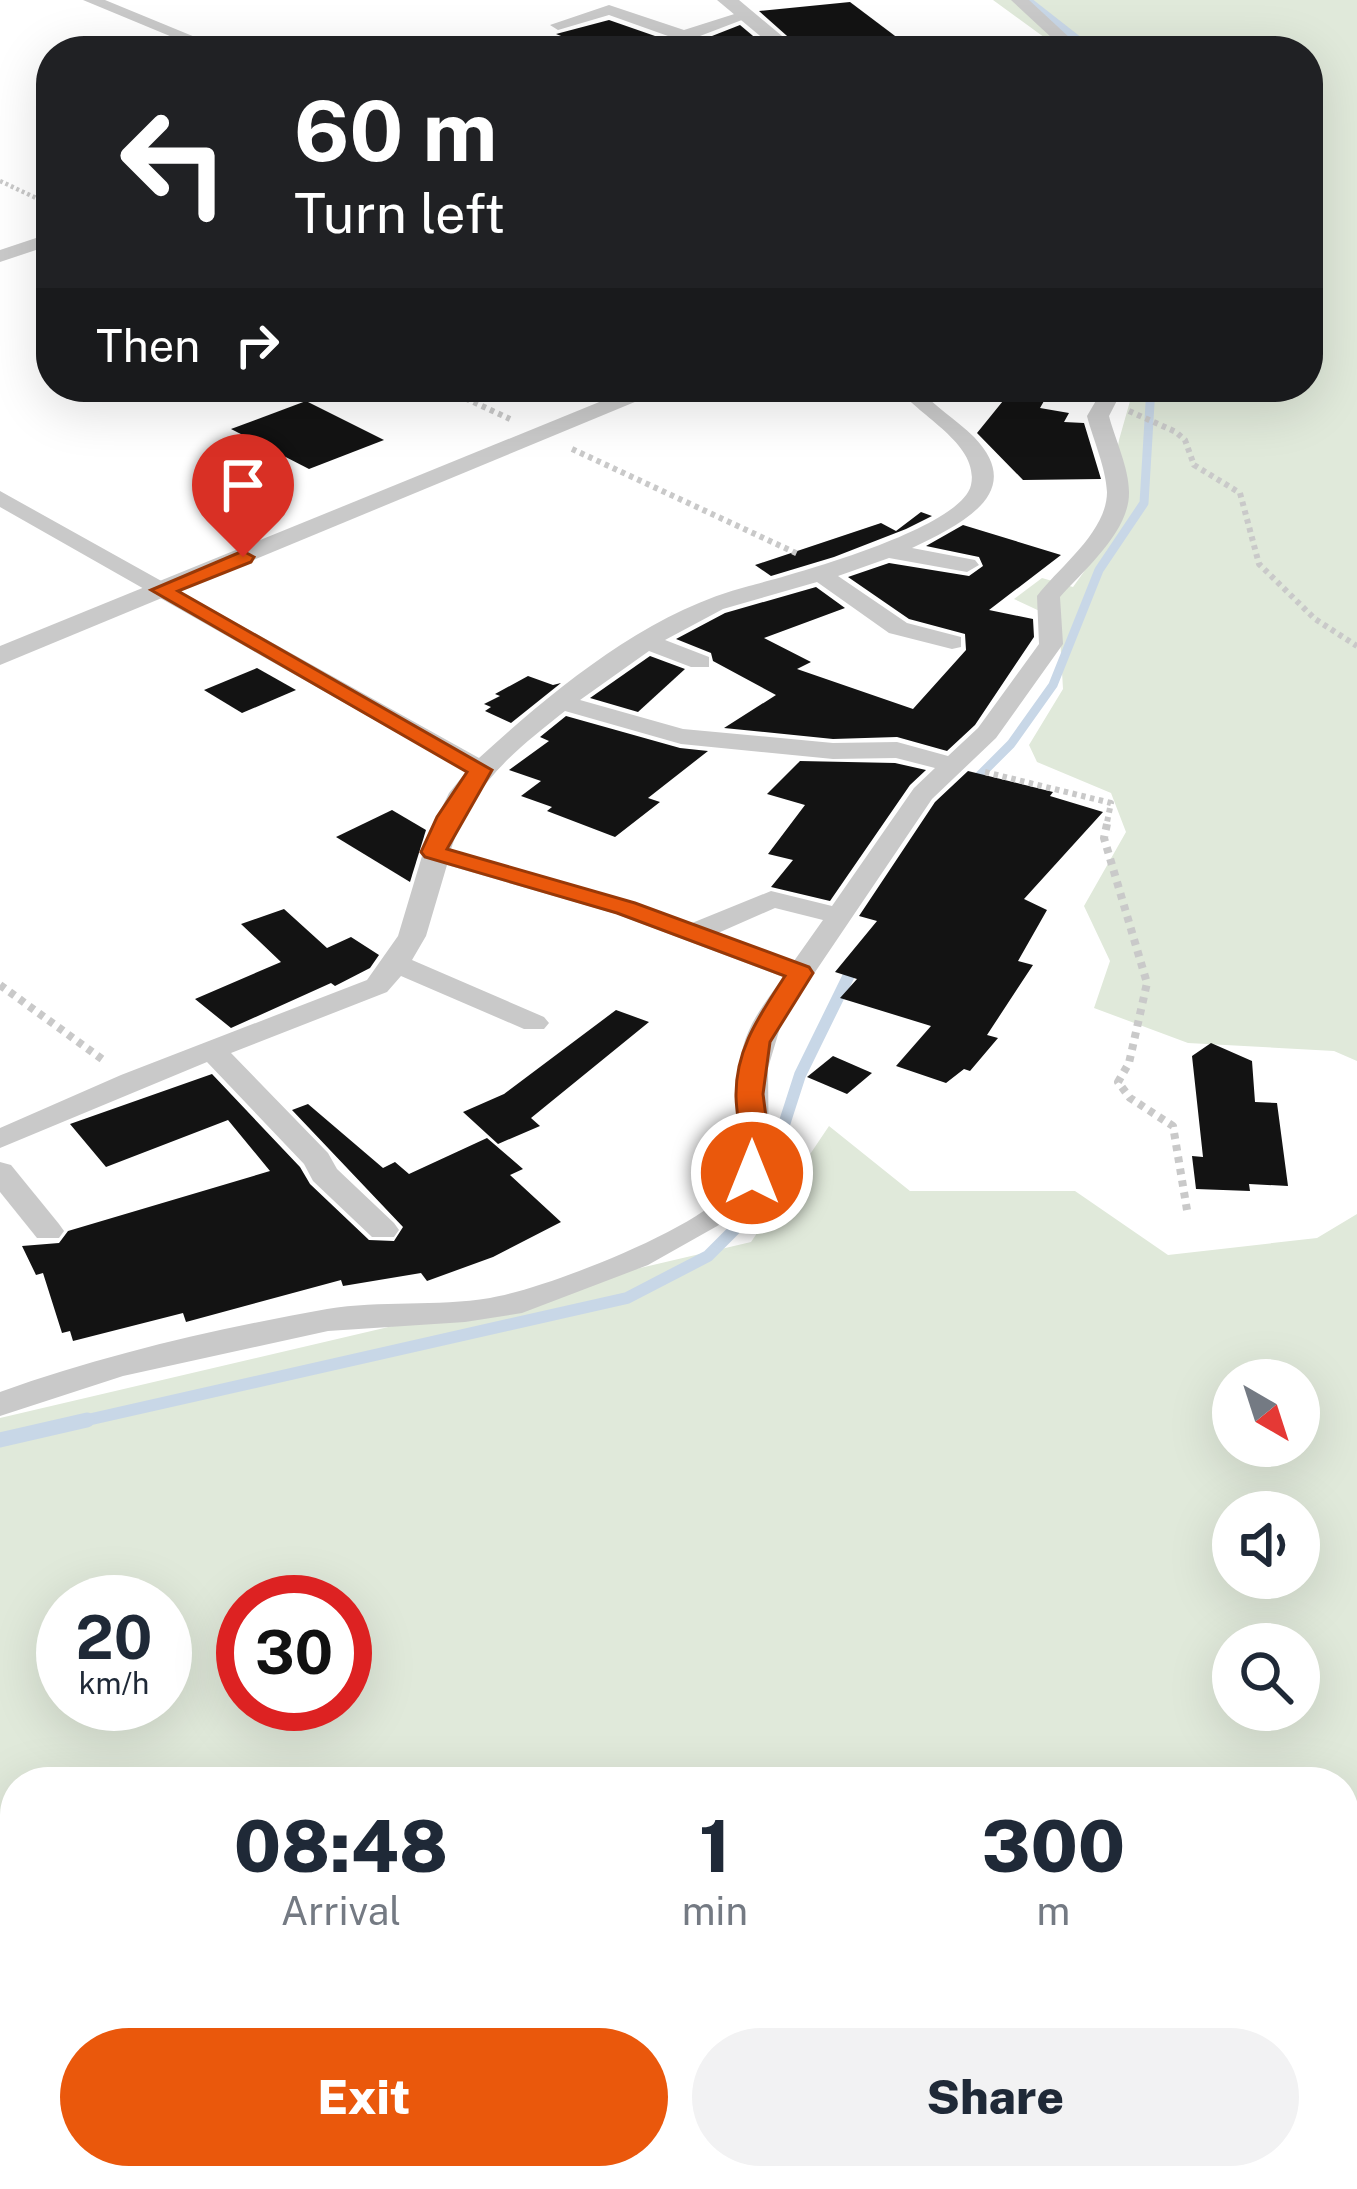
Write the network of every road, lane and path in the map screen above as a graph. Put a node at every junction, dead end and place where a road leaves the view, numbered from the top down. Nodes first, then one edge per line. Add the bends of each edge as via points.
1 (91, 0) edge
2 (728, 0) edge
3 (1019, 0) edge
4 (747, 15) junction
5 (558, 25) dead end
6 (183, 36) edge
7 (686, 36) joint
8 (772, 36) edge
9 (1059, 36) edge
10 (0, 181) edge
11 (36, 198) edge
12 (36, 244) edge
13 (0, 256) edge
14 (473, 402) edge
15 (622, 402) edge
16 (918, 402) edge
17 (1106, 402) edge
18 (1124, 402) edge
19 (544, 435) junction
20 (0, 498) edge
21 (886, 550) junction
22 (967, 566) dead end
23 (826, 572) junction
24 (161, 590) junction
25 (952, 641) dead end
26 (647, 642) junction
27 (1357, 646) edge
28 (0, 656) edge
29 (700, 662) dead end
30 (564, 703) junction
31 (952, 765) junction
32 (481, 770) junction
33 (433, 852) junction
34 (841, 916) junction
35 (691, 932) junction
36 (399, 965) junction
37 (800, 973) junction
38 (0, 986) edge
39 (534, 1023) dead end
40 (212, 1050) junction
41 (132, 1081) junction
42 (0, 1139) edge
43 (0, 1172) edge
44 (1187, 1210) dead end
45 (383, 1230) dead end
46 (48, 1231) dead end
47 (0, 1404) edge

1 - 6 street
2 - 4 street
3 - 9 street
4 - 7 street
4 - 8 street
5 - 7 street via 609,10
10 - 11 path
12 - 13 street
14 - 19 path
15 - 19 street
16 - 21 street via 980,452 985,485 952,519
17 - 31 street via 1098,416 1118,491 1109,524 1049,596 1052,644 987,733
18 - 27 path via 1176,432 1194,465 1240,493 1259,564
19 - 23 path
19 - 24 street
20 - 24 street
21 - 22 street
21 - 23 street
23 - 25 street via 898,628
23 - 26 street via 715,604
24 - 28 street
24 - 32 street
26 - 29 street
26 - 30 street
30 - 31 street via 681,736 897,750
30 - 32 street
31 - 34 street via 923,794
31 - 44 path via 1111,803 1104,838 1147,983 1118,1082 1139,1109 1173,1126
32 - 33 street
33 - 35 street
33 - 36 street via 418,927
34 - 35 street via 771,899
34 - 37 street
35 - 37 street
36 - 39 street
36 - 40 street via 377,986
37 - 47 street via 756,1042 749,1094 757,1155 746,1191 695,1231 512,1305 332,1319 118,1366
38 - 41 path
40 - 41 street
40 - 45 street
41 - 42 street
43 - 46 street

